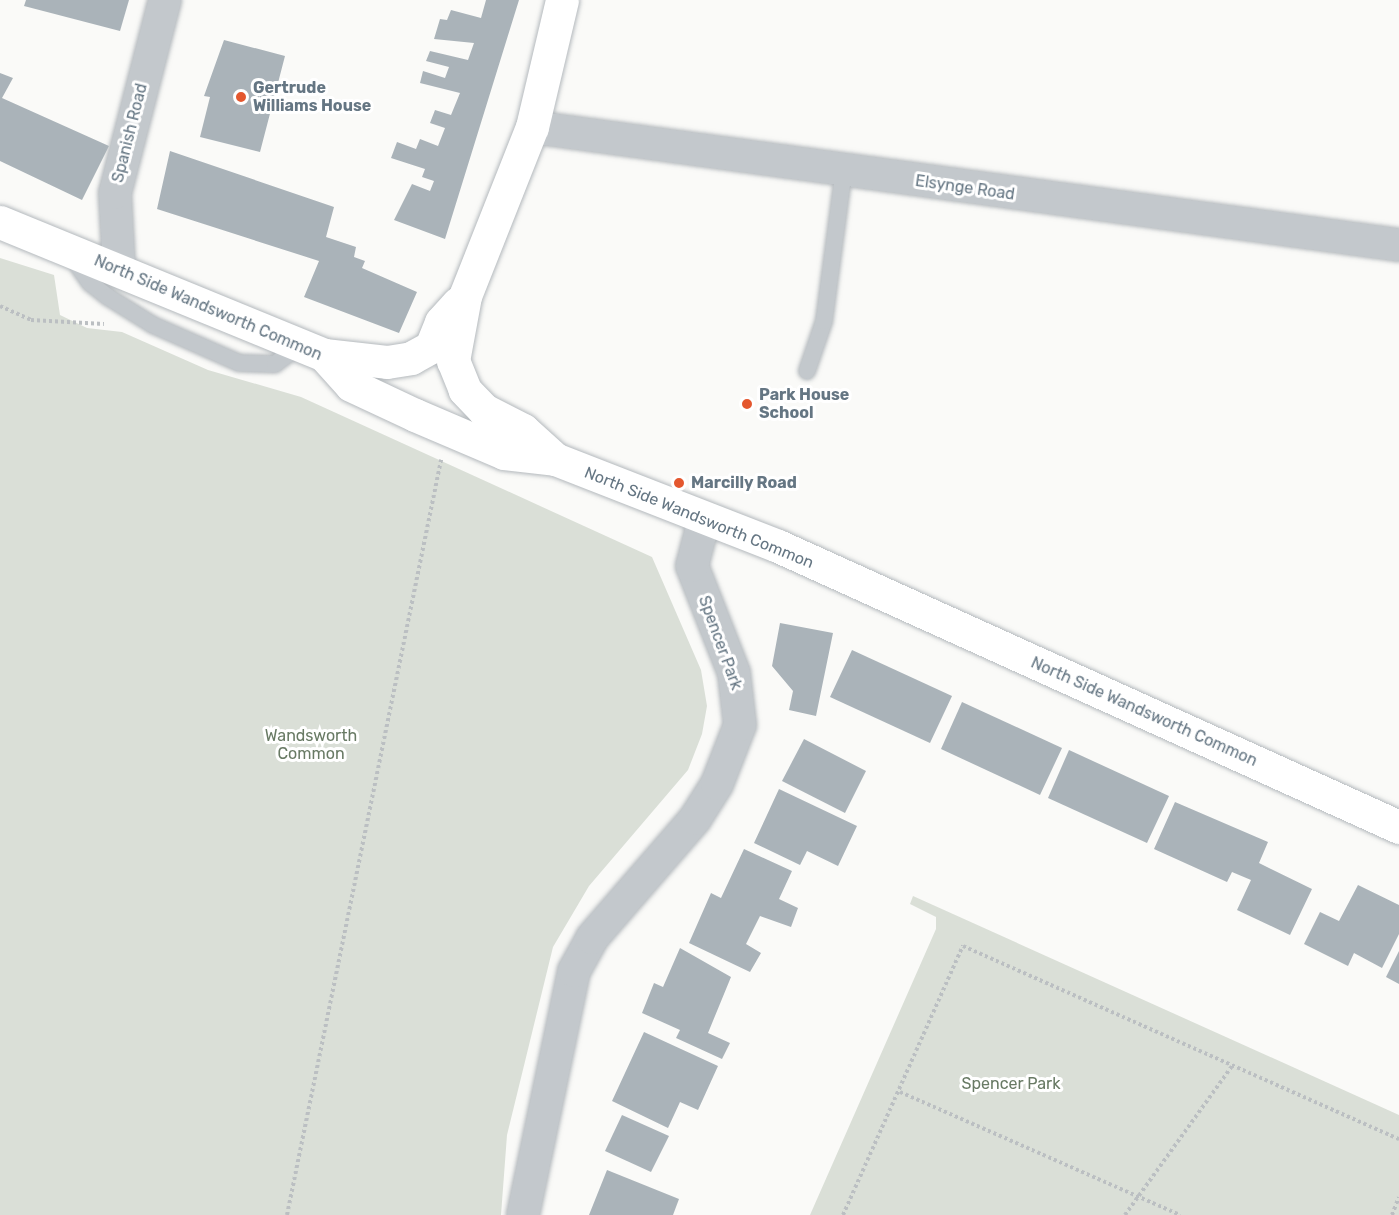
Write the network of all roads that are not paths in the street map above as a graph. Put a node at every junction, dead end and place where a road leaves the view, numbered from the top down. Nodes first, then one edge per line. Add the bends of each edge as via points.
1 (165, 0) edge
2 (562, 0) edge
3 (532, 127) junction
4 (844, 170) junction
5 (0, 222) edge
6 (1399, 245) edge
7 (65, 246) junction
8 (119, 268) junction
9 (465, 296) junction
10 (312, 350) junction
11 (807, 371) dead end
12 (555, 459) junction
13 (704, 520) junction
14 (1399, 827) edge
15 (522, 1215) edge

1 - 8 street, Spanish Road via 115,193
2 - 3 highway
3 - 4 street, Elsynge Road
3 - 9 highway
4 - 6 street, Elsynge Road
4 - 11 lane via 823,330
5 - 7 highway, North Side Wandsworth Common
7 - 8 highway, North Side Wandsworth Common
7 - 10 lane via 90,283 108,297 153,326 239,363 275,363
8 - 10 highway, North Side Wandsworth Common
9 - 10 highway via 441,322 424,353 387,362
9 - 12 highway via 453,361 465,390
10 - 12 highway, North Side Wandsworth Common via 351,385 415,415 504,453
12 - 13 highway, North Side Wandsworth Common
13 - 14 highway, North Side Wandsworth Common via 778,546
13 - 15 street, Spencer Park via 692,566 734,673 740,725 717,784 695,819 592,938 574,971

